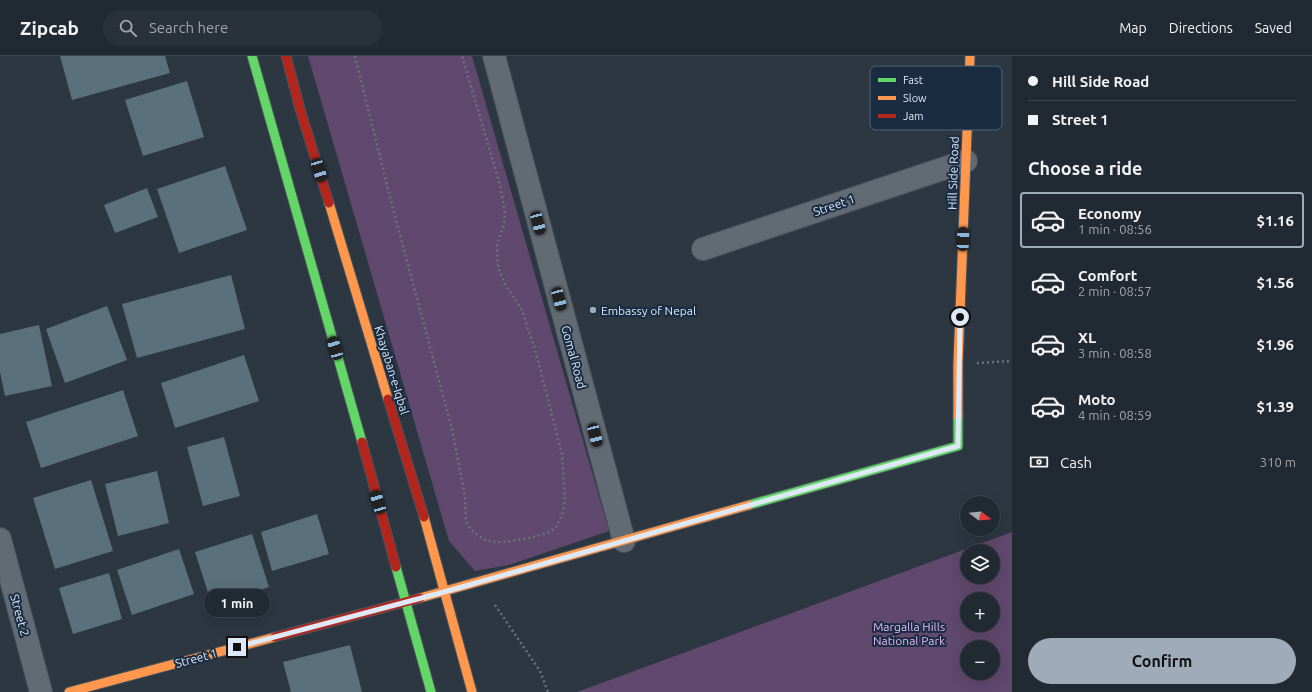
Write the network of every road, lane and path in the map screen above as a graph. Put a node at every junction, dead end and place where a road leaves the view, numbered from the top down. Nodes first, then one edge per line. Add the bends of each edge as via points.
1 (252, 56) edge
2 (286, 56) edge
3 (355, 56) edge
4 (462, 56) edge
5 (494, 56) edge
6 (970, 56) edge
7 (970, 66) edge
8 (967, 130) edge
9 (966, 161) junction
10 (703, 249) dead end
11 (1012, 361) edge
12 (958, 364) junction
13 (0, 539) edge
14 (624, 541) junction
15 (444, 592) junction
16 (405, 602) junction
17 (495, 605) dead end
18 (41, 692) edge
19 (69, 692) edge
20 (431, 692) edge
21 (472, 692) edge
22 (548, 692) edge

1 - 16 main road
2 - 15 main road, Khayaban-e-Iqbal via 430,536
3 - 4 path via 452,429 465,496 466,522 471,530 483,539 505,542 550,532 557,526 565,499 562,454 535,349 521,308 506,286 498,267 497,244 504,225 505,213 500,185
5 - 14 street, Gomal Road
6 - 7 main road, Hill Side Road
8 - 9 main road, Hill Side Road
9 - 10 street, Street 1
9 - 12 main road, Hill Side Road
11 - 12 path
12 - 14 main road, Hill Side Road via 958,446
13 - 18 street, Street 2
14 - 15 main road, Street 1
15 - 16 main road, Street 1
15 - 21 main road, Khayaban-e-Iqbal
16 - 19 main road, Street 1
16 - 20 main road
17 - 22 path via 540,672

